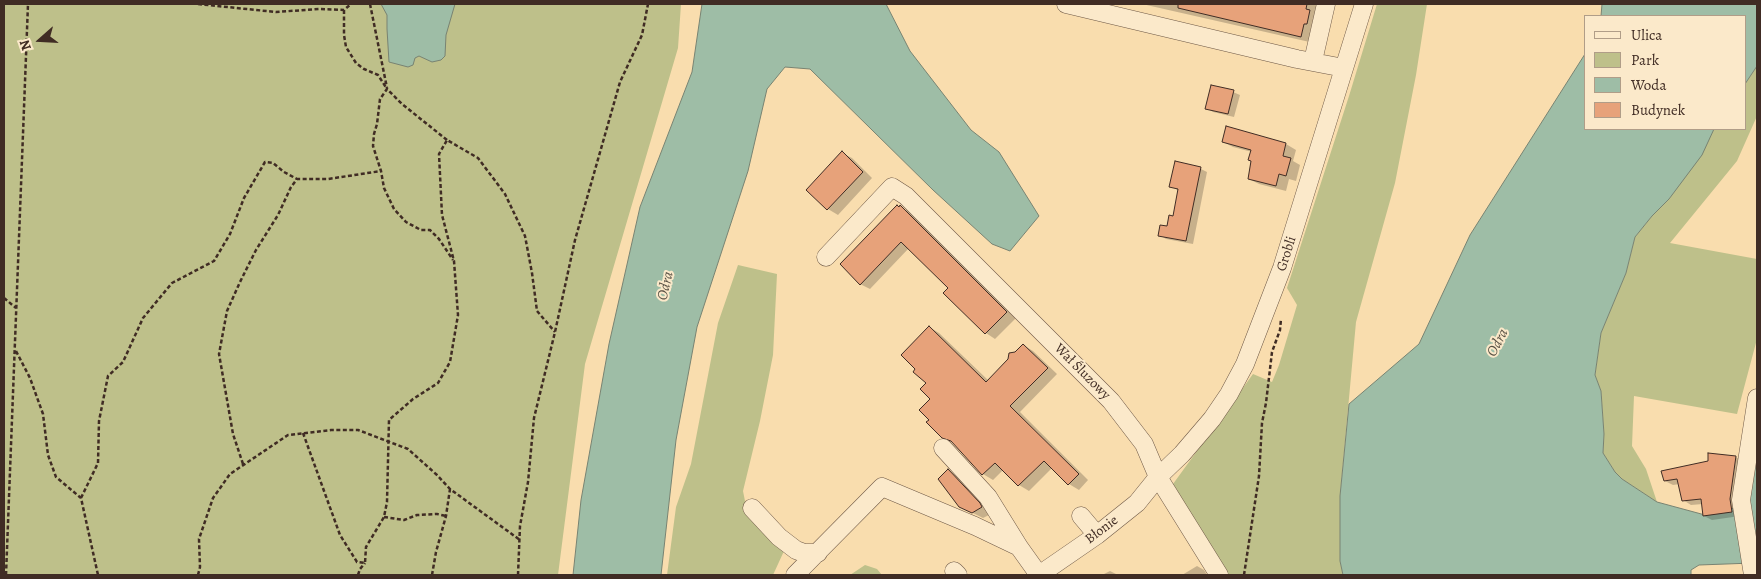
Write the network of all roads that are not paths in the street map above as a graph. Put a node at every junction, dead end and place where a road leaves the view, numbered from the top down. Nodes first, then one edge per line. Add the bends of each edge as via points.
1 (1066, 4) edge
2 (1326, 4) edge
3 (1364, 4) edge
4 (1313, 61) junction
5 (1344, 68) junction
6 (826, 257) dead end
7 (1757, 398) edge
8 (944, 448) dead end
9 (1158, 478) junction
10 (752, 508) dead end
11 (1081, 516) dead end
12 (1097, 535) junction
13 (1019, 547) junction
14 (818, 553) junction
15 (1752, 569) edge
16 (795, 575) edge
17 (1039, 575) edge
18 (1219, 575) edge

1 - 4 street
2 - 4 street
3 - 5 street, Grobli
4 - 5 street
5 - 9 street, Grobli via 1273,295 1245,364 1212,419
6 - 9 street, Wał Śluzowy via 892,187 913,203 1111,401 1144,444
7 - 15 street via 1741,500
8 - 13 street via 988,496
9 - 12 street, Błonie via 1137,503
9 - 18 street, Wał Śluzowy
10 - 14 street via 779,538 796,550
11 - 12 street
12 - 17 street, Błonie
13 - 14 street via 882,487
13 - 17 street
14 - 16 street

